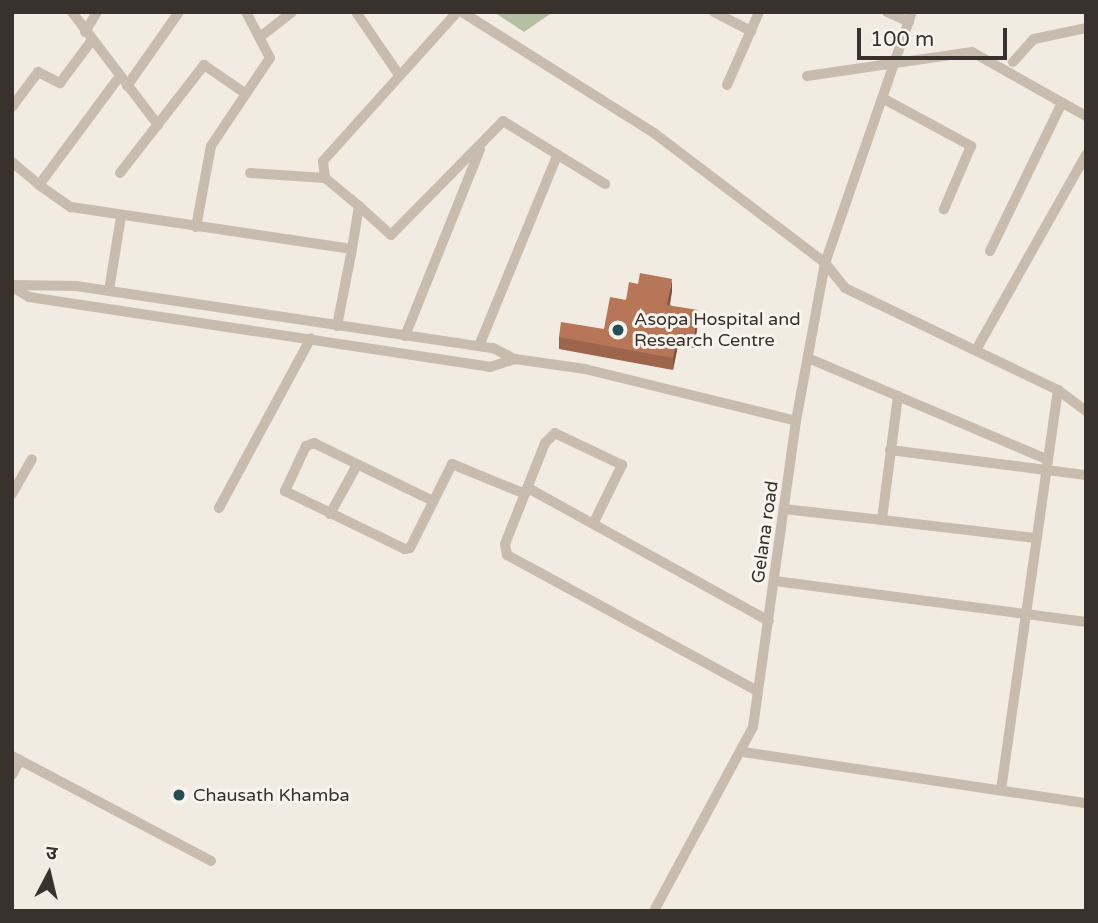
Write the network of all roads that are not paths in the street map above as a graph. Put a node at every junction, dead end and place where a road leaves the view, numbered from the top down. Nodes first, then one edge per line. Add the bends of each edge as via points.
1 (72, 12) edge
2 (97, 12) edge
3 (179, 12) edge
4 (246, 12) edge
5 (292, 12) edge
6 (356, 12) edge
7 (460, 12) edge
8 (714, 12) edge
9 (759, 12) edge
10 (887, 12) edge
11 (910, 17) edge
12 (1086, 28) edge
13 (751, 31) junction
14 (88, 36) junction
15 (260, 37) junction
16 (899, 62) junction
17 (1013, 62) dead end
18 (400, 75) junction
19 (120, 76) junction
20 (807, 76) dead end
21 (727, 85) dead end
22 (127, 86) junction
23 (246, 94) junction
24 (886, 100) junction
25 (1062, 103) junction
26 (12, 107) edge
27 (1086, 116) edge
28 (158, 125) junction
29 (482, 145) junction
30 (557, 156) junction
31 (12, 162) edge
32 (1084, 162) edge
33 (120, 173) dead end
34 (250, 173) dead end
35 (325, 178) junction
36 (605, 184) dead end
37 (39, 185) junction
38 (359, 206) junction
39 (944, 209) dead end
40 (121, 217) junction
41 (196, 227) junction
42 (352, 249) junction
43 (990, 251) dead end
44 (825, 263) junction
45 (12, 286) edge
46 (76, 286) junction
47 (109, 290) junction
48 (75, 302) junction
49 (337, 326) junction
50 (405, 336) junction
51 (311, 338) junction
52 (479, 346) junction
53 (976, 350) junction
54 (808, 358) junction
55 (515, 359) junction
56 (1058, 390) junction
57 (898, 396) junction
58 (1086, 411) edge
59 (796, 421) junction
60 (890, 450) junction
61 (32, 459) dead end
62 (1045, 464) junction
63 (357, 465) junction
64 (1086, 475) edge
65 (526, 491) junction
66 (12, 494) edge
67 (433, 501) junction
68 (219, 508) dead end
69 (784, 509) junction
70 (330, 514) junction
71 (882, 520) junction
72 (594, 522) junction
73 (1035, 538) junction
74 (775, 582) junction
75 (1024, 614) junction
76 (769, 621) junction
77 (1086, 622) edge
78 (758, 691) junction
79 (743, 752) junction
80 (16, 758) edge
81 (12, 775) edge
82 (1001, 790) junction
83 (1086, 803) edge
84 (211, 861) dead end
85 (654, 911) edge

1 - 14 street
2 - 14 street
3 - 22 street
4 - 15 street
5 - 15 street
6 - 18 street
7 - 18 street
7 - 44 street via 654,133
8 - 13 street
9 - 13 street
10 - 11 street
11 - 16 street, Gelana road
12 - 17 street via 1034,39
13 - 21 street
14 - 19 street
14 - 26 street via 60,83 38,72
15 - 23 street via 270,58
16 - 20 street
16 - 24 street, Gelana road
16 - 25 street via 972,52
18 - 35 street via 326,154
19 - 22 street
19 - 37 street
22 - 28 street
23 - 28 street via 204,65
23 - 41 street via 211,146
24 - 39 street via 971,146
24 - 44 street, Gelana road
25 - 27 street
25 - 43 street
28 - 33 street
29 - 30 street via 503,121
29 - 38 street via 391,235
29 - 50 street
30 - 36 street
30 - 52 street
31 - 37 street
32 - 53 street
34 - 35 street
35 - 38 street
37 - 40 street via 71,207
38 - 42 street
40 - 41 street
40 - 47 street
41 - 42 street
42 - 49 street
44 - 53 street via 853,293
44 - 54 street, Gelana road
45 - 46 street
45 - 48 street via 29,297
46 - 47 street
46 - 48 street
47 - 49 street
48 - 51 street
49 - 50 street
50 - 52 street
51 - 55 street via 490,367
51 - 68 street
52 - 55 street
53 - 56 street
54 - 57 street
54 - 59 street, Gelana road
55 - 59 street via 585,369
56 - 58 street
56 - 62 street
57 - 60 street
57 - 62 street
59 - 69 street, Gelana road
60 - 62 street
60 - 71 street
61 - 66 street
62 - 64 street
62 - 73 street
63 - 67 street
63 - 70 street
63 - 70 street via 314,443 306,446 285,491
65 - 67 street via 452,464
65 - 72 street
65 - 72 street via 555,433 617,459 620,472
65 - 78 street via 505,544 507,555
67 - 70 street via 405,549
69 - 71 street
69 - 74 street, Gelana road
71 - 73 street
72 - 76 street
73 - 75 street
74 - 75 street
74 - 76 street, Gelana road
75 - 77 street
75 - 82 street
76 - 78 street, Gelana road
78 - 79 street, Gelana road
79 - 82 street
79 - 85 street, Gelana road
80 - 81 street
80 - 84 street
82 - 83 street

